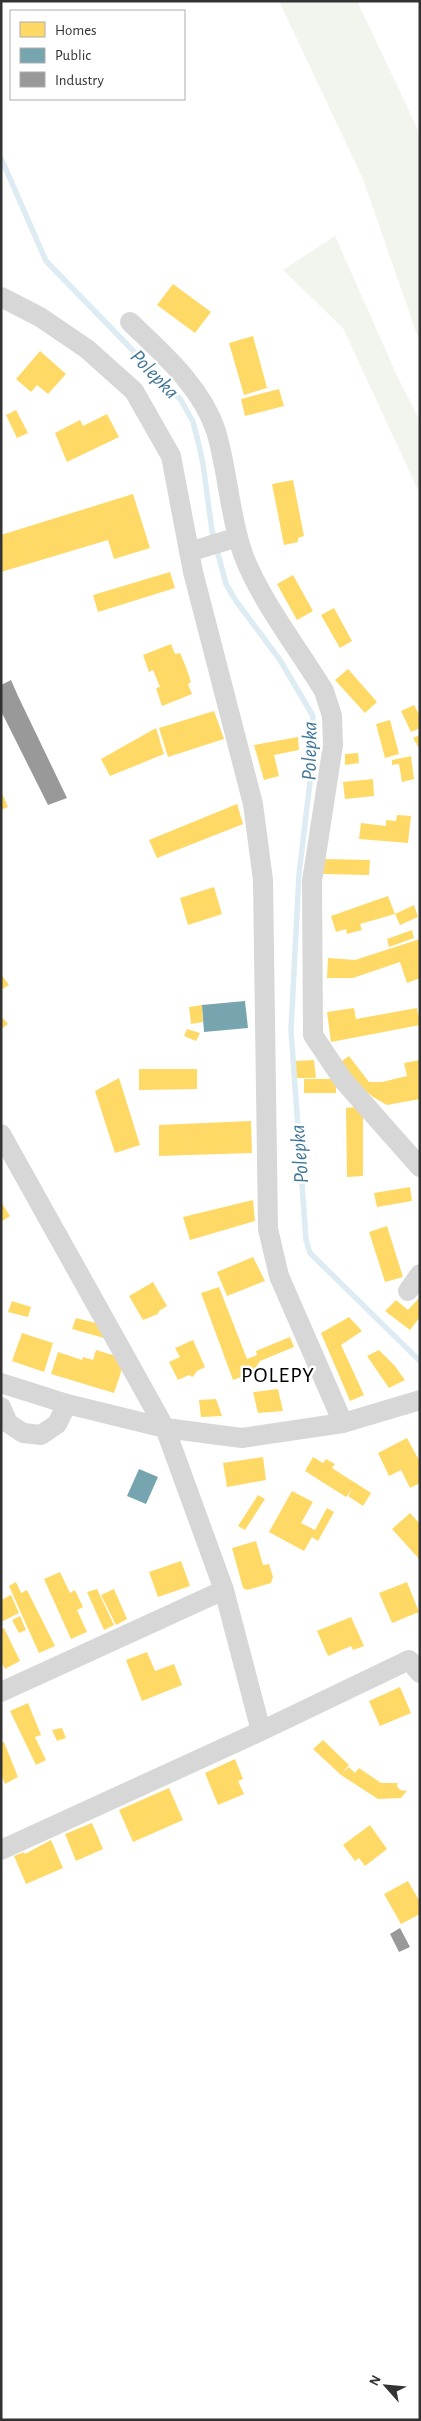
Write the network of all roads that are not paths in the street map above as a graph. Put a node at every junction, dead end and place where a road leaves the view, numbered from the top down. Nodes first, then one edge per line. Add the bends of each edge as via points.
1 (1, 297) edge
2 (130, 322) dead end
3 (232, 539) junction
4 (196, 549) junction
5 (1, 1134) edge
6 (420, 1167) edge
7 (420, 1274) edge
8 (408, 1291) dead end
9 (2, 1384) edge
10 (1, 1398) edge
11 (418, 1400) edge
12 (67, 1404) junction
13 (1, 1407) edge
14 (343, 1423) junction
15 (165, 1428) junction
16 (224, 1590) junction
17 (420, 1673) edge
18 (1, 1692) edge
19 (261, 1731) junction
20 (1, 1850) edge

1 - 4 street via 40,317 87,349 134,391 170,456
2 - 3 street via 182,373 204,405 216,431 221,453
3 - 4 street
3 - 6 street via 324,691 332,716 331,772 312,880 313,1035 343,1080
4 - 14 street via 252,804 263,880 268,1229 278,1276
5 - 15 street
7 - 8 street
9 - 10 street
9 - 12 street
11 - 14 street
12 - 13 street via 57,1424 41,1435 23,1433 8,1424
12 - 15 street
14 - 15 street via 242,1438
15 - 16 street
16 - 18 street
16 - 19 street
17 - 19 street via 409,1660
19 - 20 street

